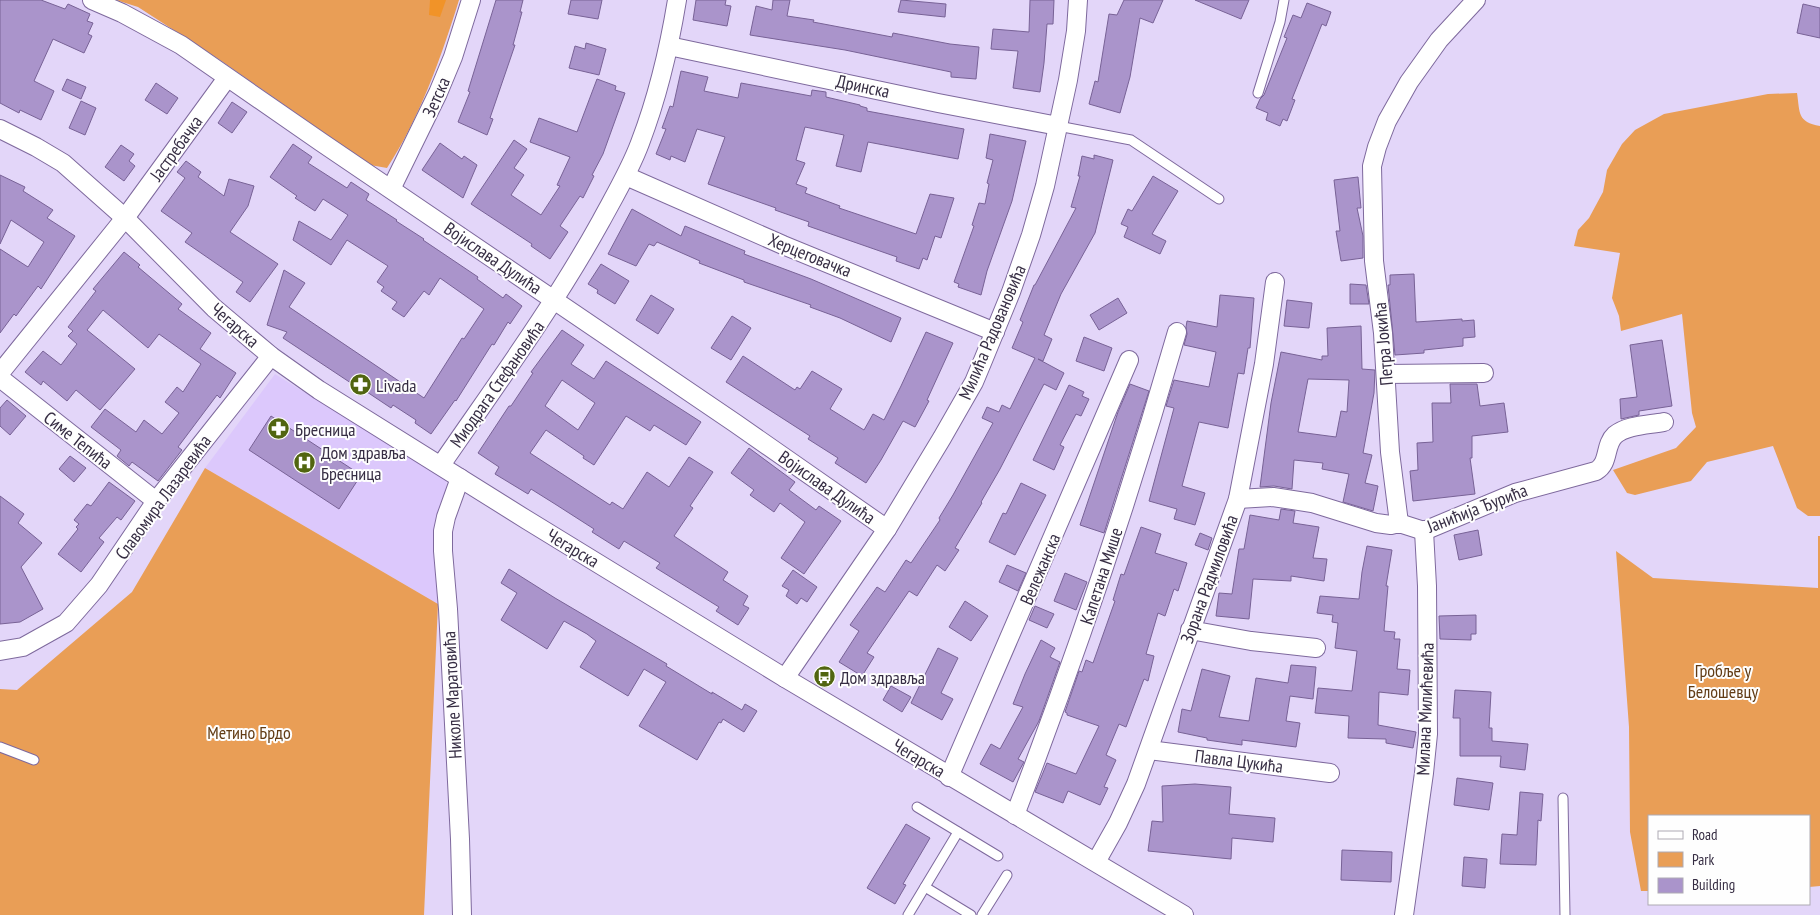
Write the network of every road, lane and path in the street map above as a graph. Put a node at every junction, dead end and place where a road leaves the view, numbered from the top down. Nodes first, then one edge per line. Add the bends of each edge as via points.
1 (92, 0) edge
2 (471, 0) edge
3 (677, 0) edge
4 (1078, 0) edge
5 (1284, 0) edge
6 (1476, 0) edge
7 (669, 46) junction
8 (227, 78) junction
9 (1258, 93) dead end
10 (1058, 126) junction
11 (0, 129) edge
12 (626, 176) junction
13 (390, 189) junction
14 (1218, 199) dead end
15 (125, 218) junction
16 (1275, 282) dead end
17 (554, 300) junction
18 (995, 332) junction
19 (1177, 332) dead end
20 (271, 356) junction
21 (1129, 360) dead end
22 (0, 373) edge
23 (1484, 373) dead end
24 (1386, 374) junction
25 (0, 378) edge
26 (1664, 422) dead end
27 (440, 465) junction
28 (460, 478) junction
29 (1238, 499) junction
30 (156, 501) junction
31 (1399, 523) junction
32 (887, 529) junction
33 (1424, 531) junction
34 (1190, 630) junction
35 (1316, 648) dead end
36 (0, 651) edge
37 (785, 678) junction
38 (0, 747) edge
39 (1149, 750) junction
40 (34, 760) dead end
41 (1330, 773) dead end
42 (950, 777) junction
43 (1563, 798) dead end
44 (917, 807) dead end
45 (1015, 815) junction
46 (958, 832) junction
47 (998, 856) dead end
48 (1096, 862) junction
49 (1007, 875) dead end
50 (925, 887) junction
51 (462, 915) edge
52 (908, 915) edge
53 (971, 915) edge
54 (982, 915) edge
55 (1184, 915) edge
56 (1404, 915) edge
57 (1565, 915) edge

1 - 8 street, Војислава Дулића via 157,31
2 - 13 street, Зетска via 438,93
3 - 7 street, Миодрага Стефановића
4 - 10 street, Милића Радовановића via 1072,55
5 - 9 lane
6 - 24 street, Петра Јокића via 1439,40 1409,82 1376,147 1372,166 1374,262
7 - 10 street, Дринска
7 - 12 street, Миодрага Стефановића via 660,86
8 - 13 street, Војислава Дулића
8 - 15 street, Јастребачка
10 - 14 lane via 1130,140
10 - 18 street, Милића Радовановића via 1031,235
11 - 15 street, Чегарска via 63,163
12 - 17 street, Миодрага Стефановића
12 - 18 street, Херцеговачка
13 - 17 street, Војислава Дулића
15 - 20 street, Чегарска via 214,308
15 - 22 street, Јастребачка
16 - 29 street, Зорана Радмиловића via 1264,364
17 - 27 street, Миодрага Стефановића
17 - 32 street, Војислава Дулића
18 - 32 street, Милића Радовановића via 974,382
19 - 45 street, Капетана Мише via 1094,598
20 - 27 street, Чегарска via 319,390
20 - 30 street, Славомира Лазаревића
21 - 42 street, Вележанска
23 - 24 street
24 - 31 street, Петра Јокића via 1390,452
25 - 30 street, Симе Тепића
26 - 33 street, Јанићија Ђурића via 1625,429 1616,434 1604,464 1596,471 1515,493
27 - 28 street, Чегарска
28 - 37 street, Чегарска
28 - 51 street, Николе Маратовића via 446,517 443,551
29 - 31 street, Јанићија Ђурића via 1292,499 1376,523
29 - 34 street, Зорана Радмиловића
30 - 36 street, Славомира Лазаревића via 99,585 66,623 23,647
31 - 33 street, Јанићија Ђурића
32 - 37 street, Милића Радовановића
33 - 56 street, Милана Милићевића via 1428,734
34 - 35 street via 1234,639
34 - 39 street, Зорана Радмиловића
37 - 42 street, Чегарска
38 - 40 lane
39 - 41 street, Павла Цукића
39 - 48 street, Зорана Радмиловића via 1126,807
42 - 45 street, Чегарска
43 - 57 lane
44 - 46 lane
45 - 48 street, Чегарска
46 - 47 lane
46 - 50 lane
48 - 55 street, Чегарска
49 - 54 lane
50 - 52 lane
50 - 53 lane

